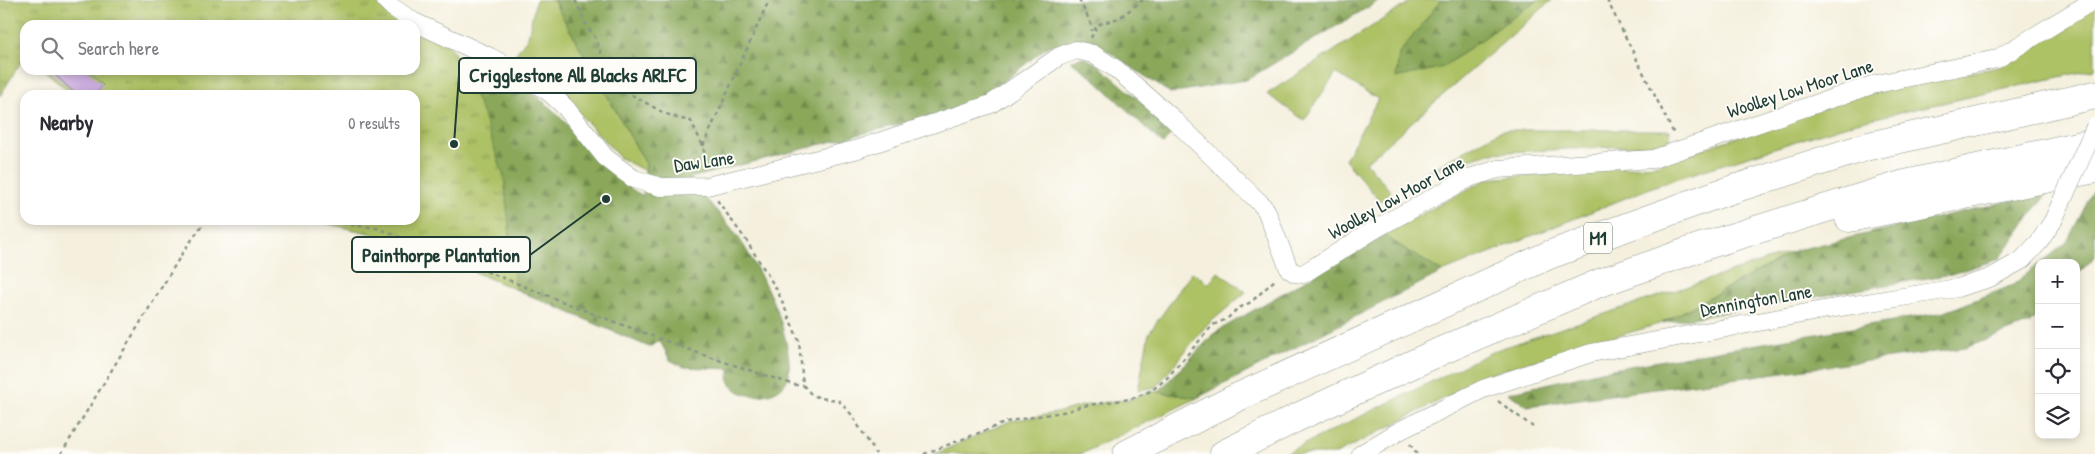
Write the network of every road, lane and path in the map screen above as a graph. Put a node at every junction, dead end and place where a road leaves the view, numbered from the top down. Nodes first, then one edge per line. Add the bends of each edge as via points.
1 (385, 0) edge
2 (575, 0) edge
3 (769, 0) edge
4 (1079, 0) edge
5 (1143, 0) edge
6 (1607, 0) edge
7 (2094, 0) edge
8 (411, 20) edge
9 (420, 25) edge
10 (1092, 31) junction
11 (1087, 51) junction
12 (2095, 95) edge
13 (2095, 127) edge
14 (2095, 142) edge
15 (703, 146) junction
16 (1681, 149) junction
17 (2095, 169) edge
18 (707, 186) junction
19 (202, 225) edge
20 (352, 225) edge
21 (1704, 246) junction
22 (1289, 269) junction
23 (803, 384) junction
24 (1483, 389) junction
25 (1533, 427) dead end
26 (61, 454) edge
27 (876, 454) edge
28 (924, 454) edge
29 (1127, 454) edge
30 (1224, 454) edge
31 (1361, 454) edge

1 - 8 street, Daw Lane
2 - 15 path via 588,28 596,37 607,68 626,90 664,113 691,120
3 - 15 path
4 - 10 path
5 - 10 path via 1118,18 1097,25
6 - 16 path
7 - 16 street, Woolley Low Moor Lane via 1997,59 1872,85
9 - 18 street, Daw Lane via 490,57 550,93 605,157 634,179 671,188
10 - 11 path
11 - 18 street, Daw Lane via 1076,50 1058,57 991,104 855,150
11 - 22 street via 1116,69 1169,115 1260,203 1266,210
12 - 29 highway, M1 via 1869,146 1549,255 1234,399
13 - 24 street, Dennington Lane, bridge via 2053,221 2039,242 2022,260 1990,278 1957,288 1591,352
14 - 21 highway, M1 via 1901,186
15 - 18 path via 708,168
16 - 22 street, Woolley Low Moor Lane via 1653,160 1498,169 1469,178 1377,228 1303,274
17 - 21 highway
18 - 23 path via 777,290 799,341
19 - 26 path
20 - 23 path via 377,228 703,355 795,385
21 - 30 highway, M1 via 1597,284 1441,351
22 - 28 path via 1251,302 1213,325 1168,378 1151,391 1010,421
23 - 27 path via 811,394 838,400 851,414
24 - 25 path
24 - 31 street, Dennington Lane

